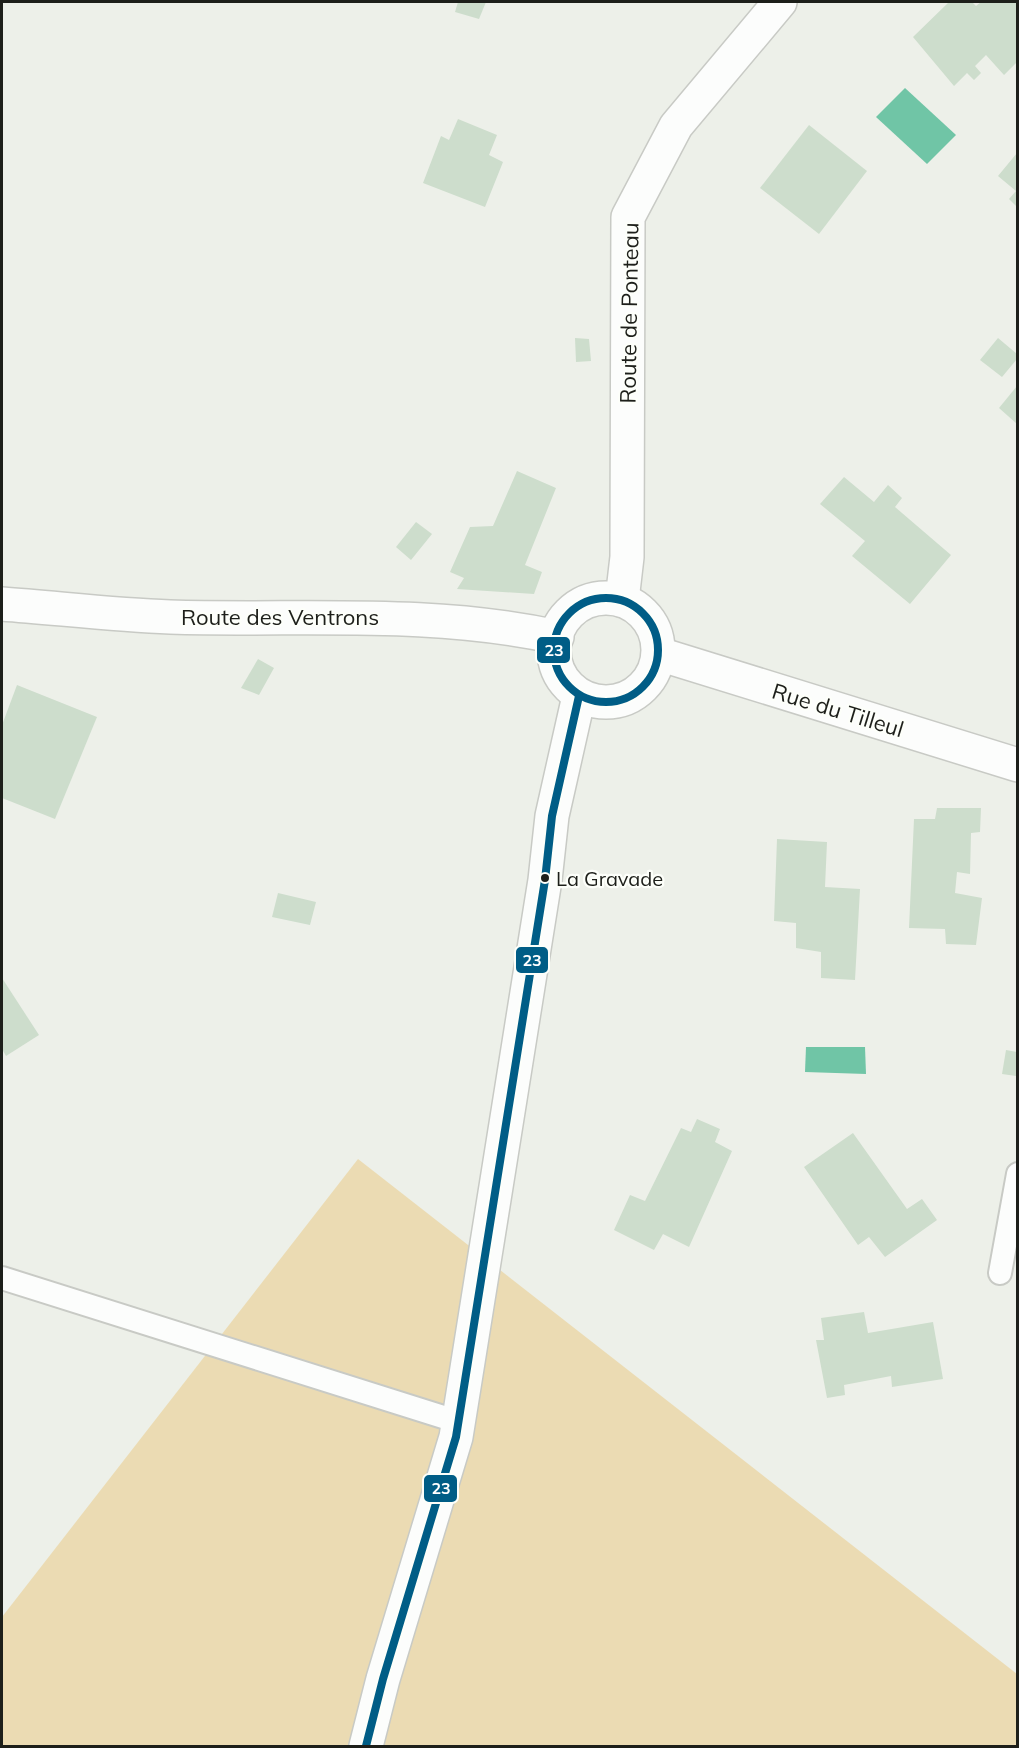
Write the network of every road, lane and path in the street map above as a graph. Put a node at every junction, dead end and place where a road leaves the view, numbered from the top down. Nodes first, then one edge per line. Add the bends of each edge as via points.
1 (780, 2) edge
2 (622, 600) junction
3 (2, 604) edge
4 (556, 637) junction
5 (659, 654) junction
6 (579, 696) junction
7 (1017, 765) edge
8 (1017, 1174) edge
9 (1000, 1273) dead end
10 (2, 1278) edge
11 (459, 1422) junction
12 (366, 1746) edge

1 - 2 street, Route de Ponteau via 676,126 628,217 627,557
2 - 4 street via 593,599 576,607 560,625
2 - 5 street via 645,613 656,630
3 - 4 street, Route des Ventrons via 169,617 398,617 515,628
4 - 6 street via 555,665 565,684
5 - 6 street via 651,679 634,696 609,703
5 - 7 street, Rue du Tilleul
6 - 11 street via 552,816 544,891
8 - 9 lane
10 - 11 lane
11 - 12 street

